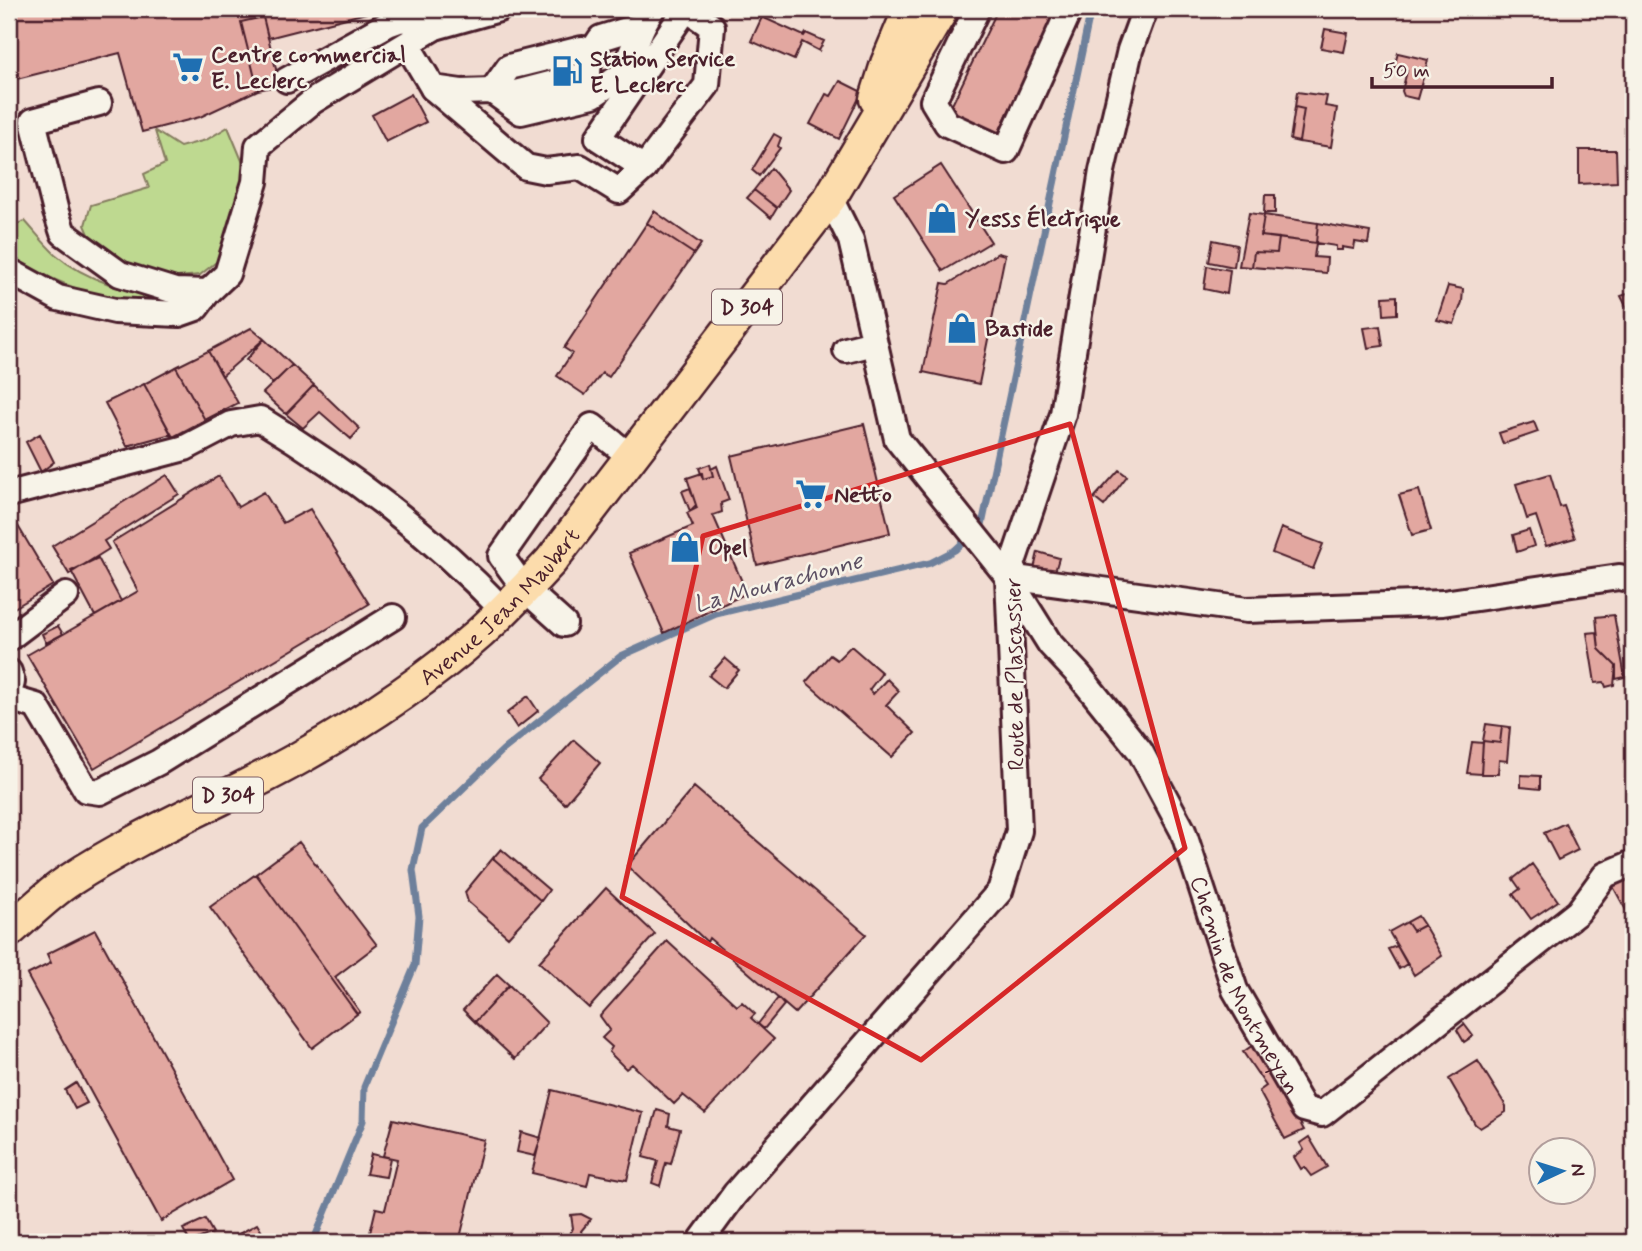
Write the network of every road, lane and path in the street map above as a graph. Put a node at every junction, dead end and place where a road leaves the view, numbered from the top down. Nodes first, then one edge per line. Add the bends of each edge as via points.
1 (499, 9) edge
2 (686, 9) edge
3 (911, 9) edge
4 (942, 9) edge
5 (977, 9) edge
6 (1070, 9) edge
7 (1145, 9) edge
8 (648, 17) edge
9 (430, 18) edge
10 (408, 46) junction
11 (287, 80) dead end
12 (433, 88) junction
13 (492, 91) junction
14 (99, 103) dead end
15 (863, 141) junction
16 (644, 168) junction
17 (830, 198) junction
18 (9, 271) edge
19 (208, 292) junction
20 (874, 343) junction
21 (846, 350) dead end
22 (631, 457) junction
23 (9, 494) edge
24 (1008, 577) junction
25 (1633, 580) edge
26 (66, 595) dead end
27 (514, 600) junction
28 (393, 617) dead end
29 (564, 624) dead end
30 (9, 638) edge
31 (9, 672) edge
32 (9, 696) edge
33 (1633, 863) edge
34 (10, 926) edge
35 (700, 1242) edge

1 - 9 street
2 - 16 street via 712,27 707,85
2 - 16 street via 598,138
3 - 15 main road, Avenue Jean Maubert / D 304 via 887,64
4 - 15 main road, Avenue Jean Maubert / D 304
5 - 6 street via 933,101 947,124 1006,151
7 - 24 street, Route de Plascassier via 1130,50 1102,171 1063,414
8 - 13 street via 601,37 589,56 588,74 514,93
8 - 13 street via 622,75 593,95 521,112
9 - 10 street
9 - 11 street via 395,21
10 - 12 street
10 - 19 street via 313,101 258,146 255,182 227,274
12 - 13 street
12 - 16 street via 526,167 546,171 580,167 619,191
14 - 19 street via 33,121 64,233 120,274 175,291
15 - 17 main road, Avenue Jean Maubert / D 304
17 - 20 street via 851,240
17 - 22 main road, Avenue Jean Maubert / D 304
18 - 19 street via 58,298 116,311 179,314 196,308
20 - 21 street
20 - 24 street via 897,439
22 - 27 main road, Avenue Jean Maubert / D 304 via 551,561
22 - 27 street via 592,426 501,556
23 - 27 street via 185,448 231,424 260,419 313,451 462,567
24 - 25 street via 1247,610 1443,603 1619,577
24 - 33 street, Chemin de Montmeyan via 1050,644 1140,751 1183,831 1235,990 1304,1109 1322,1114 1578,912 1605,875
24 - 35 street, Route de Plascassier via 1018,831 1000,891 734,1194
26 - 30 street
27 - 29 street
27 - 34 main road, Avenue Jean Maubert / D 304 via 449,659 350,729 122,849 68,881
28 - 32 street via 159,762 100,792 86,790 36,706
31 - 32 street

